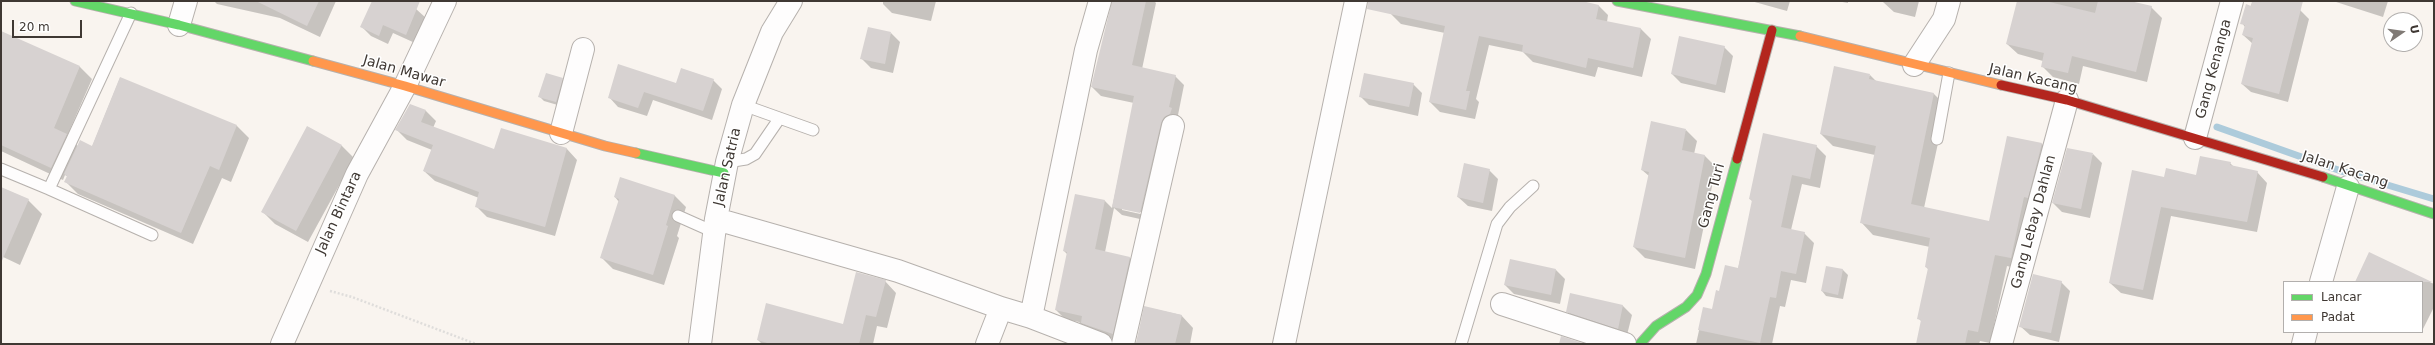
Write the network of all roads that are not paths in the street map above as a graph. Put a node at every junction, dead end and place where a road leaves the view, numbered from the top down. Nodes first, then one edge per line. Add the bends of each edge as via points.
1 (75, 1) edge
2 (186, 1) edge
3 (445, 1) edge
4 (791, 1) edge
5 (1100, 1) edge
6 (1356, 1) edge
7 (1949, 1) edge
8 (2232, 1) edge
9 (1629, 2) edge
10 (131, 13) junction
11 (179, 24) junction
12 (1772, 30) junction
13 (583, 49) dead end
14 (1914, 66) junction
15 (1949, 74) junction
16 (405, 86) junction
17 (2068, 100) junction
18 (743, 105) junction
19 (779, 119) junction
20 (1173, 126) dead end
21 (813, 130) dead end
22 (561, 133) junction
23 (2195, 138) junction
24 (1937, 139) dead end
25 (725, 168) junction
26 (1, 169) edge
27 (1533, 186) dead end
28 (2348, 187) junction
29 (50, 189) junction
30 (2434, 214) edge
31 (678, 216) dead end
32 (715, 225) junction
33 (152, 236) dead end
34 (2321, 281) edge
35 (1502, 304) dead end
36 (1001, 308) junction
37 (1031, 317) junction
38 (2306, 333) edge
39 (282, 344) edge
40 (700, 344) edge
41 (987, 344) edge
42 (1101, 344) edge
43 (1122, 344) edge
44 (1284, 344) edge
45 (1462, 344) edge
46 (1625, 344) edge
47 (1640, 344) edge
48 (2001, 344) edge
49 (2303, 344) edge

1 - 10 street, Jalan Mawar
2 - 11 street
3 - 16 street, Jalan Bintara
4 - 18 street, Jalan Satria via 772,32
5 - 37 street via 1086,50
6 - 44 street
7 - 14 street via 1944,19
8 - 23 street, Gang Kenanga
9 - 12 street, Jalan Kacang
10 - 11 street, Jalan Mawar
10 - 29 lane
11 - 16 street, Jalan Mawar
12 - 14 street, Jalan Kacang
12 - 47 street, Gang Turi via 1706,274 1697,295 1686,307 1656,326
13 - 22 street
14 - 15 street, Jalan Kacang
15 - 17 street, Jalan Kacang
15 - 24 lane
16 - 22 street, Jalan Mawar
16 - 39 street, Jalan Bintara via 357,174 306,284
17 - 23 street, Jalan Kacang
17 - 48 street, Gang Lebay Dahlan
18 - 19 lane
18 - 25 street, Jalan Satria
19 - 21 lane
19 - 25 lane via 754,154
20 - 43 street
22 - 25 street, Jalan Mawar via 605,146
23 - 28 street, Jalan Kacang via 2272,160
25 - 32 street, Jalan Satria
26 - 29 lane
27 - 45 lane via 1510,206 1497,224
28 - 30 street, Jalan Kacang
28 - 34 street
29 - 33 lane
31 - 32 lane
32 - 36 street via 898,271
32 - 40 street, Jalan Satria
35 - 46 street
36 - 37 street
36 - 41 street
37 - 42 street
38 - 49 street

